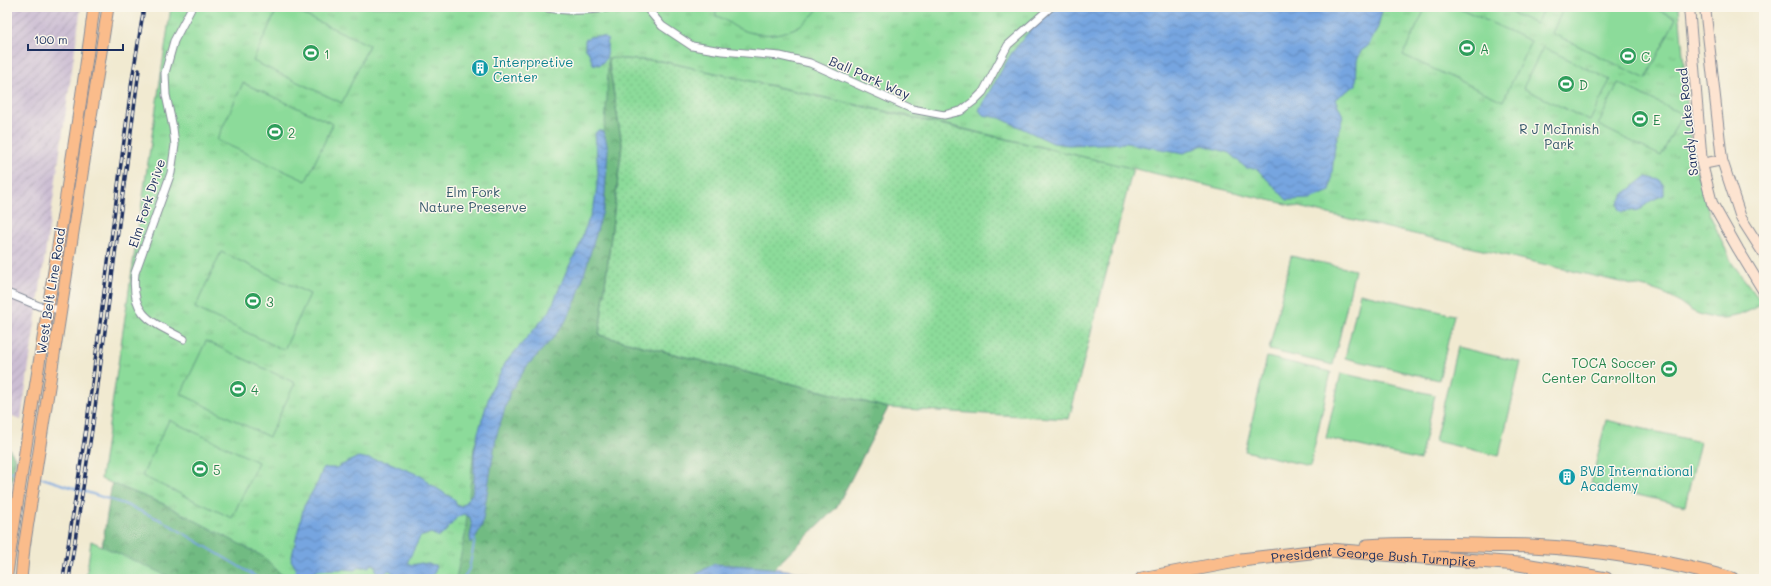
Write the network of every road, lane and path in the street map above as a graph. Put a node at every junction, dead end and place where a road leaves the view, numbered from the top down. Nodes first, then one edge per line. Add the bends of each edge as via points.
1 (94, 7) edge
2 (108, 7) edge
3 (192, 7) edge
4 (543, 7) edge
5 (612, 7) edge
6 (646, 7) edge
7 (1051, 7) edge
8 (1689, 7) edge
9 (1705, 7) edge
10 (1710, 61) junction
11 (1694, 63) junction
12 (1722, 160) junction
13 (1702, 164) junction
14 (1764, 254) edge
15 (1764, 292) edge
16 (7, 293) edge
17 (47, 308) junction
18 (61, 310) junction
19 (184, 339) dead end
20 (1328, 550) junction
21 (7, 574) edge
22 (21, 579) edge
23 (1142, 579) edge
24 (1606, 579) edge
25 (1732, 579) edge

1 - 17 main road, West Belt Line Road
2 - 18 main road, West Belt Line Road
3 - 19 street, Elm Fork Drive via 174,41 165,73 166,95 173,128 171,173 134,284 139,308 144,314 156,324
4 - 5 street via 563,11
6 - 7 street, Ball Park Way via 662,26 692,46 780,56 810,63 912,109 944,115 961,111 983,92 1008,45
8 - 11 main road, Sandy Lake Road
9 - 10 main road
10 - 11 main road
10 - 12 main road
11 - 13 main road, Sandy Lake Road
12 - 13 main road
12 - 14 main road via 1741,218
13 - 15 main road, Sandy Lake Road via 1712,203
16 - 17 street
17 - 18 street
17 - 21 main road, West Belt Line Road
18 - 22 main road, West Belt Line Road
20 - 23 highway, President George Bush Turnpike via 1241,560
20 - 24 highway, President George Bush Turnpike via 1519,564
20 - 25 highway via 1385,544 1530,546 1634,557

